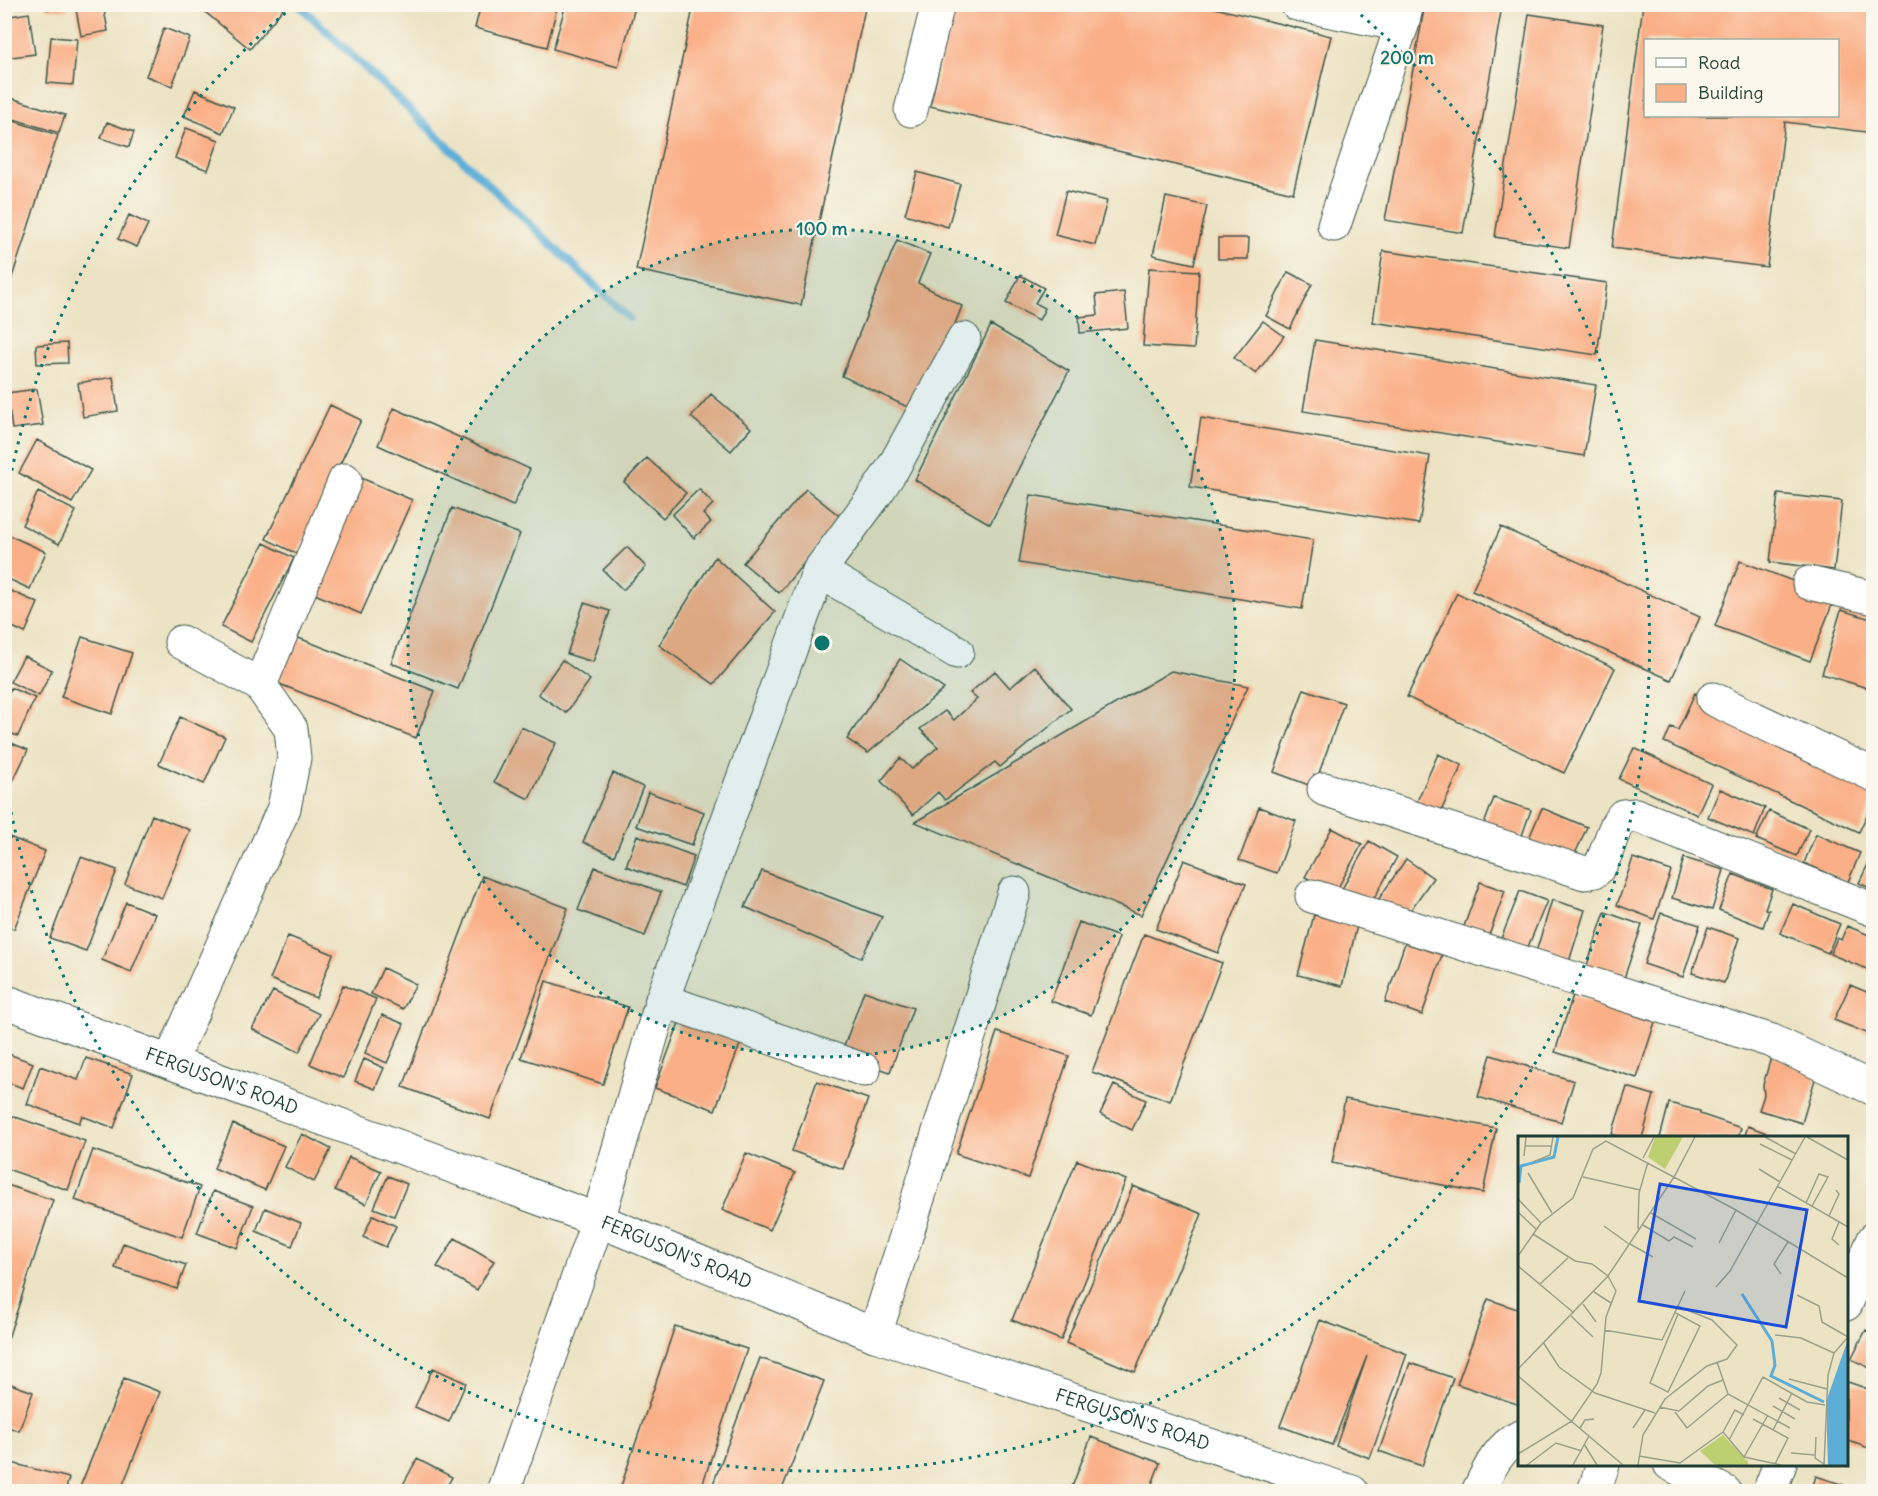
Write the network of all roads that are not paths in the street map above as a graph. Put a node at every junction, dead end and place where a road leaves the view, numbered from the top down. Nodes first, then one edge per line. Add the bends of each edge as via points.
1 (938, 4) edge
2 (1297, 4) edge
3 (1404, 15) edge
4 (911, 110) dead end
5 (1334, 225) dead end
6 (964, 339) dead end
7 (345, 480) dead end
8 (819, 572) junction
9 (1809, 583) dead end
10 (1874, 598) edge
11 (181, 642) dead end
12 (957, 652) dead end
13 (260, 685) junction
14 (1713, 699) dead end
15 (1874, 775) edge
16 (1324, 789) dead end
17 (1014, 893) dead end
18 (1312, 896) dead end
19 (1874, 910) edge
20 (662, 1000) junction
21 (4, 1001) edge
22 (170, 1062) junction
23 (864, 1070) dead end
24 (1874, 1089) edge
25 (598, 1220) junction
26 (1874, 1239) edge
27 (1848, 1299) edge
28 (875, 1335) junction
29 (1518, 1438) edge
30 (1603, 1466) edge
31 (1674, 1466) edge
32 (1779, 1466) edge
33 (503, 1491) edge
34 (1352, 1491) edge
35 (1478, 1491) edge
36 (1594, 1491) edge
37 (1725, 1491) edge
38 (1769, 1491) edge

1 - 4 street
2 - 3 street
3 - 5 street
6 - 8 street via 892,468
7 - 13 street
8 - 12 street
8 - 20 street
9 - 10 street
11 - 13 street
13 - 22 street via 291,729 294,758 284,808
14 - 15 street
16 - 19 street via 1585,873 1600,865 1617,822 1623,816 1636,815
17 - 28 street
18 - 24 street via 1772,1041
20 - 23 street
20 - 25 street
21 - 22 street, FERGUSON'S ROAD
22 - 25 street, FERGUSON'S ROAD
25 - 28 street, FERGUSON'S ROAD
25 - 33 street
26 - 27 street
28 - 34 street, FERGUSON'S ROAD
29 - 35 street via 1494,1461
30 - 36 street
31 - 37 street
32 - 38 street

